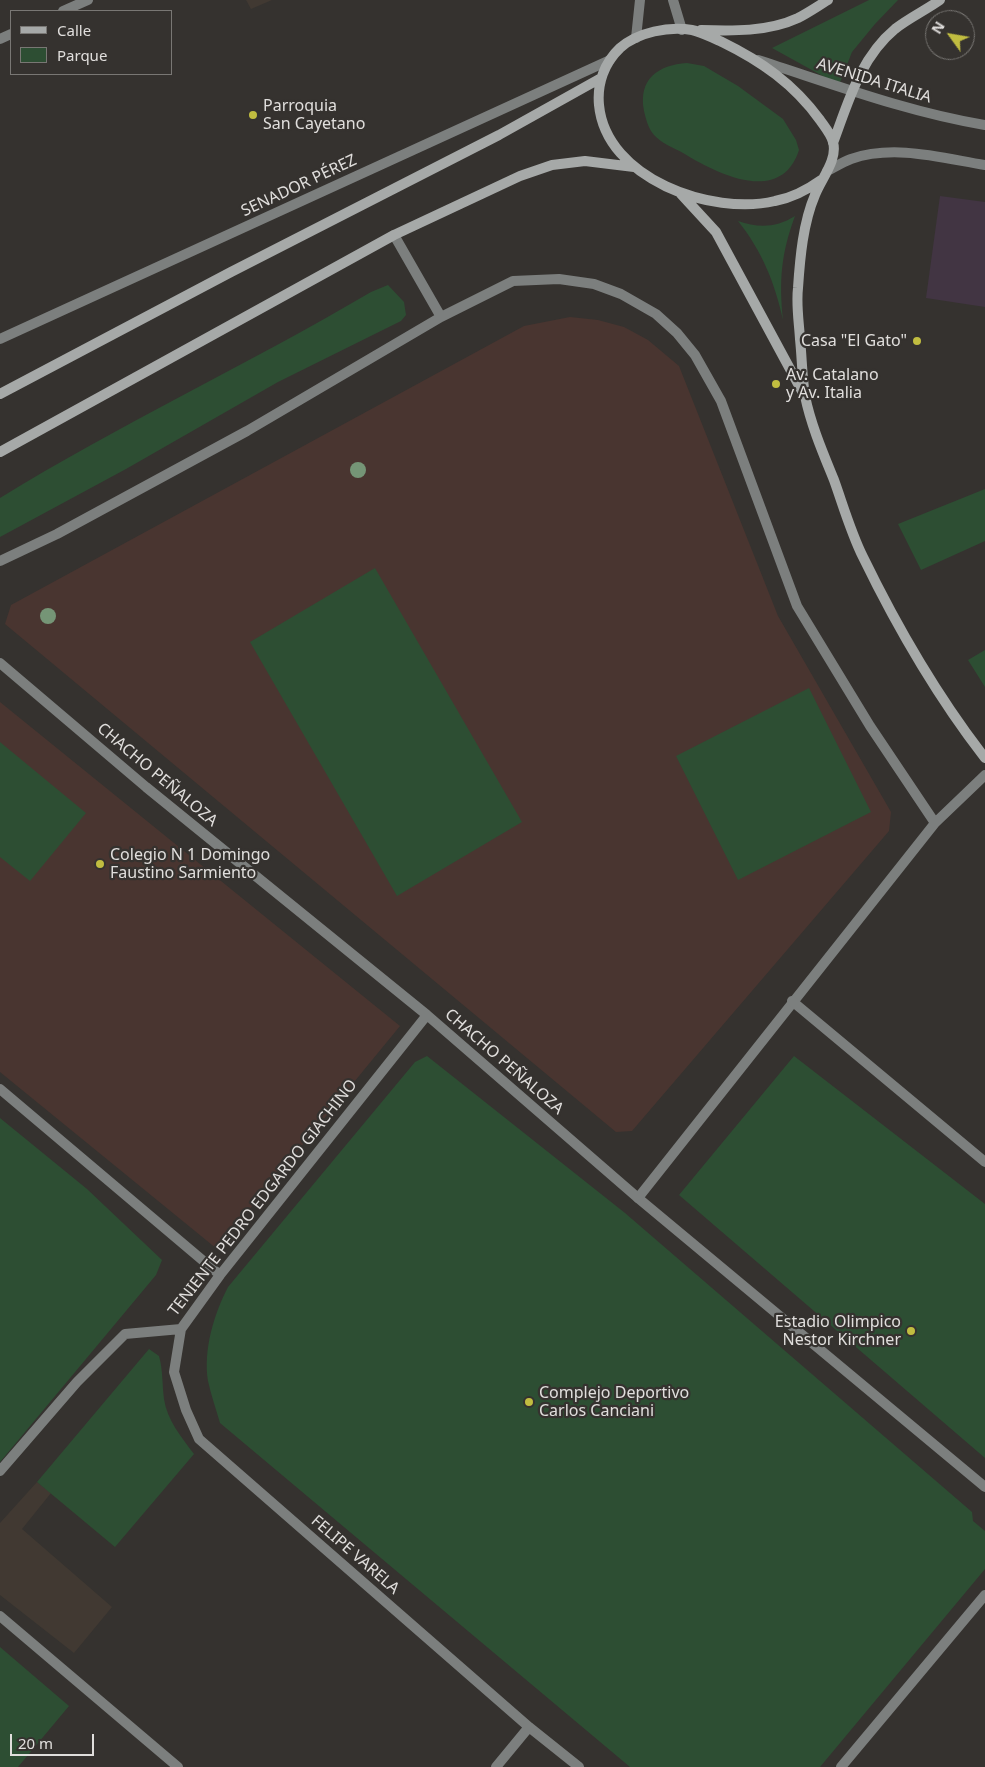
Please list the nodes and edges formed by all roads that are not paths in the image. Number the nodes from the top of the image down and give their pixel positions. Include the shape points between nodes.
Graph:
1 (88, 0) edge
2 (640, 0) edge
3 (673, 0) edge
4 (828, 0) edge
5 (940, 0) edge
6 (65, 10) edge
7 (682, 30) junction
8 (693, 30) junction
9 (636, 38) junction
10 (756, 59) junction
11 (610, 60) junction
12 (601, 78) junction
13 (852, 90) junction
14 (985, 125) edge
15 (833, 143) junction
16 (985, 165) edge
17 (634, 167) junction
18 (827, 171) junction
19 (821, 180) junction
20 (681, 194) junction
21 (394, 235) junction
22 (441, 317) junction
23 (0, 339) edge
24 (0, 394) edge
25 (805, 396) junction
26 (0, 452) edge
27 (0, 562) edge
28 (0, 663) edge
29 (985, 758) edge
30 (985, 775) edge
31 (934, 823) junction
32 (792, 1001) junction
33 (426, 1014) junction
34 (0, 1089) edge
35 (985, 1162) edge
36 (638, 1198) junction
37 (220, 1274) junction
38 (181, 1329) junction
39 (0, 1471) edge
40 (985, 1487) edge
41 (985, 1595) edge
42 (0, 1616) edge
43 (529, 1727) junction
44 (178, 1767) edge
45 (496, 1767) edge
46 (580, 1767) edge
47 (841, 1767) edge

1 - 6 street
2 - 9 street
3 - 7 street
4 - 8 main road via 796,18 765,27 738,31
5 - 13 main road via 895,30 880,45
7 - 8 main road
7 - 9 main road via 669,29
8 - 10 main road
9 - 11 main road via 622,46
10 - 13 street, AVENIDA ITALIA
10 - 15 main road via 802,97
11 - 12 main road
11 - 23 street, SENADOR PÉREZ
12 - 17 main road via 598,96 607,136
12 - 24 main road via 499,135
13 - 14 street, AVENIDA ITALIA via 945,119
13 - 15 main road
15 - 18 main road
16 - 18 street via 928,155 885,152 851,159
17 - 20 main road
17 - 21 main road via 585,161 552,166 520,176
18 - 19 main road
19 - 20 main road via 775,202 755,204
19 - 25 main road via 810,208 797,291
20 - 25 main road via 716,232
21 - 22 street
21 - 26 main road
22 - 27 street via 247,431
22 - 31 street via 513,281 559,279 594,284 621,294 656,314 677,333 695,355 721,401 797,606
25 - 29 main road via 861,555 911,648
28 - 33 street, CHACHO PEÑALOZA via 146,787
30 - 31 street
31 - 32 street
32 - 35 street
32 - 36 street
33 - 36 street, CHACHO PEÑALOZA
33 - 37 street, TENIENTE PEDRO EDGARDO GIACHINO
34 - 37 street
36 - 40 street, CHACHO PEÑALOZA
37 - 38 street, TENIENTE PEDRO EDGARDO GIACHINO
38 - 39 street, TENIENTE PEDRO EDGARDO GIACHINO via 125,1334 77,1382
38 - 43 street, FELIPE VARELA via 174,1372 199,1439
41 - 47 street
42 - 44 street
43 - 45 street
43 - 46 street, FELIPE VARELA

